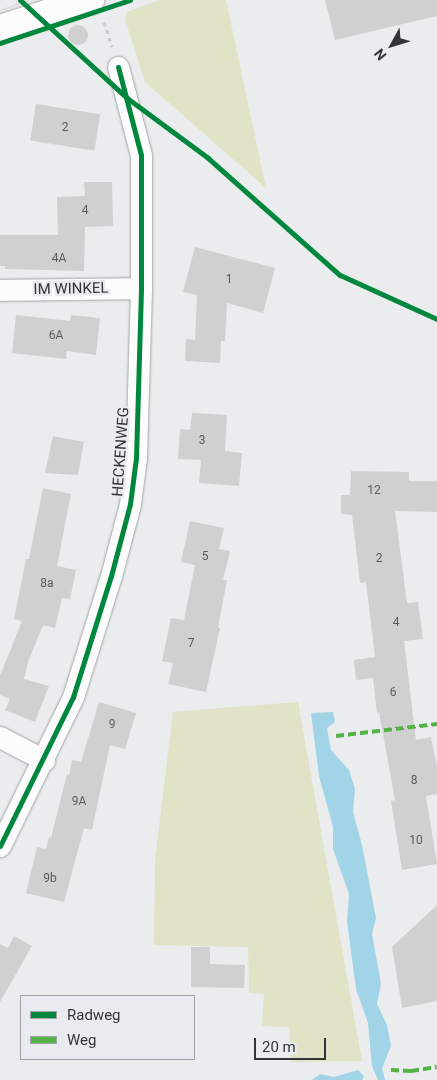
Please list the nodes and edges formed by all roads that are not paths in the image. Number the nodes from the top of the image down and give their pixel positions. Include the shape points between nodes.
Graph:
1 (97, 9) edge
2 (0, 29) edge
3 (118, 67) road end
4 (141, 288) junction
5 (0, 290) edge
6 (0, 737) edge
7 (44, 760) junction
8 (0, 846) edge

1 - 2 street
3 - 4 street, HECKENWEG via 141,155
4 - 5 street, IM WINKEL
4 - 7 street, HECKENWEG via 136,458 130,504 73,697
6 - 7 street
7 - 8 street, HECKENWEG

